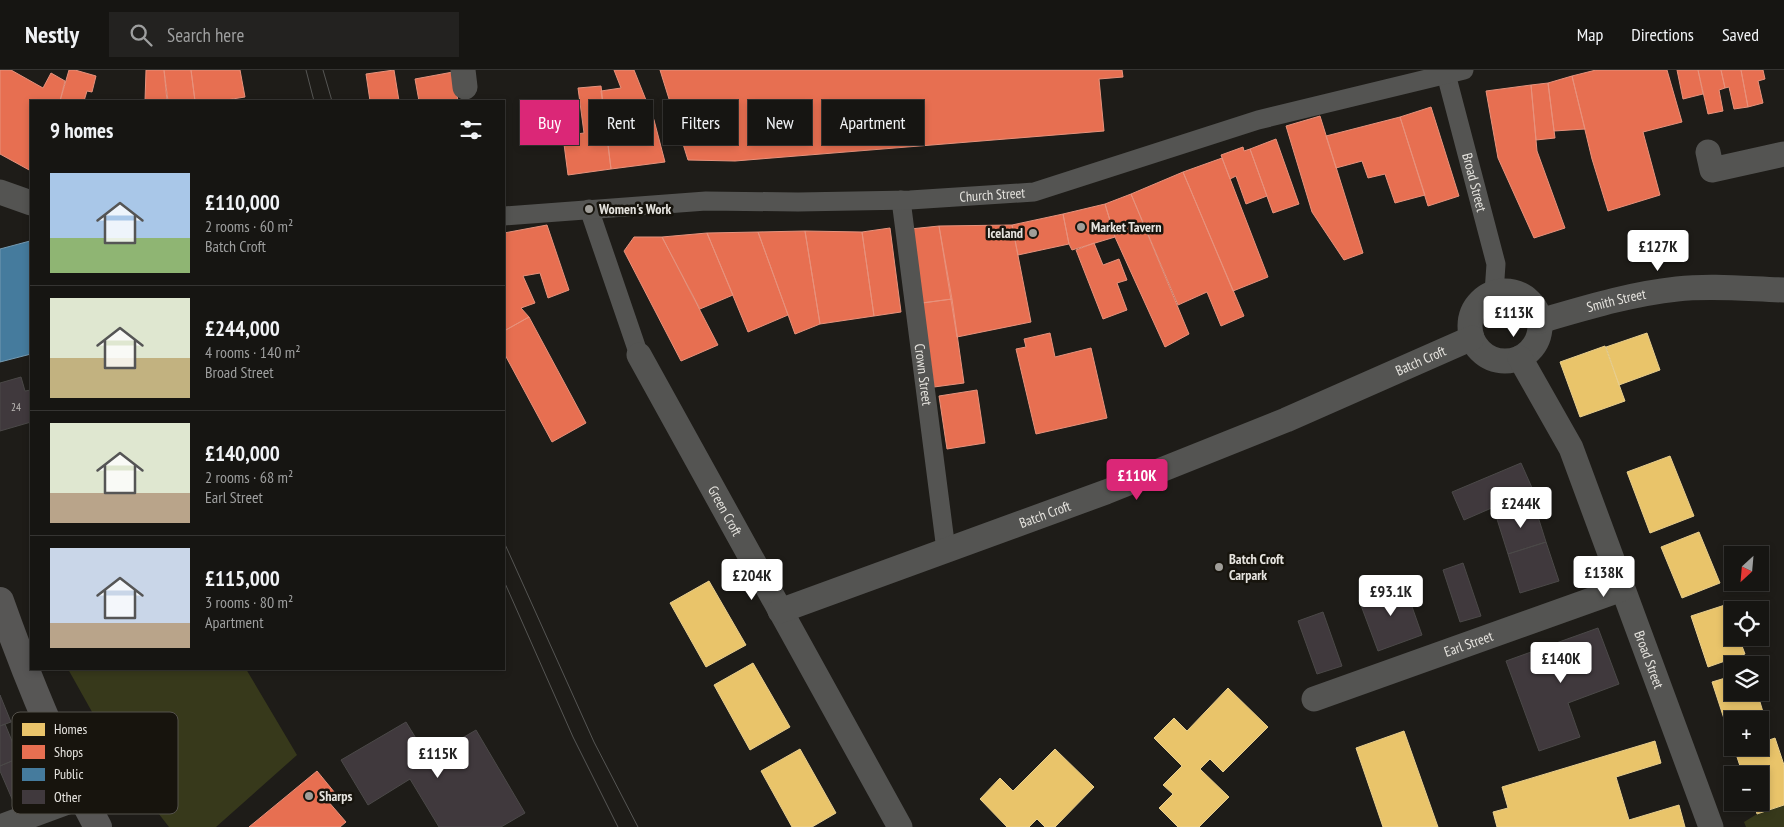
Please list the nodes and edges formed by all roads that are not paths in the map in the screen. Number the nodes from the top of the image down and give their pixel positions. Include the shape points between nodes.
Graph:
1 (1455, 72) edge
2 (1708, 152) dead end
3 (1784, 154) edge
4 (0, 192) edge
5 (901, 200) junction
6 (30, 203) edge
7 (589, 209) junction
8 (505, 216) edge
9 (1784, 290) edge
10 (1494, 293) junction
11 (1540, 321) junction
12 (1472, 338) junction
13 (639, 355) joint
14 (1520, 358) junction
15 (946, 550) junction
16 (1622, 589) junction
17 (0, 601) edge
18 (780, 611) junction
19 (22, 636) edge
20 (30, 657) edge
21 (35, 670) edge
22 (1314, 699) dead end
23 (50, 712) edge
24 (36, 814) edge
25 (91, 814) edge
26 (0, 827) edge
27 (98, 827) edge
28 (900, 827) edge
29 (1711, 827) edge

1 - 5 street, Church Street via 1258,120 1034,192
1 - 10 street, Broad Street via 1496,264
2 - 3 street via 1712,170
4 - 6 street
5 - 7 street, Church Street via 706,200
5 - 15 street, Crown Street
7 - 8 street, Church Street
7 - 13 street, Green Croft
9 - 11 street, Smith Street via 1678,289 1631,296
10 - 11 street via 1514,292 1524,296 1532,303
10 - 12 street via 1476,306 1470,327
11 - 14 street via 1536,343
12 - 14 street via 1486,356 1509,361
12 - 15 street, Batch Croft via 1286,420 1106,492
13 - 18 street, Green Croft
14 - 16 street, Broad Street via 1571,448
15 - 18 street, Batch Croft
16 - 22 street, Earl Street
16 - 29 street, Broad Street
17 - 19 highway
18 - 28 street, Green Croft
19 - 20 highway
21 - 23 highway
24 - 26 street
25 - 27 highway

